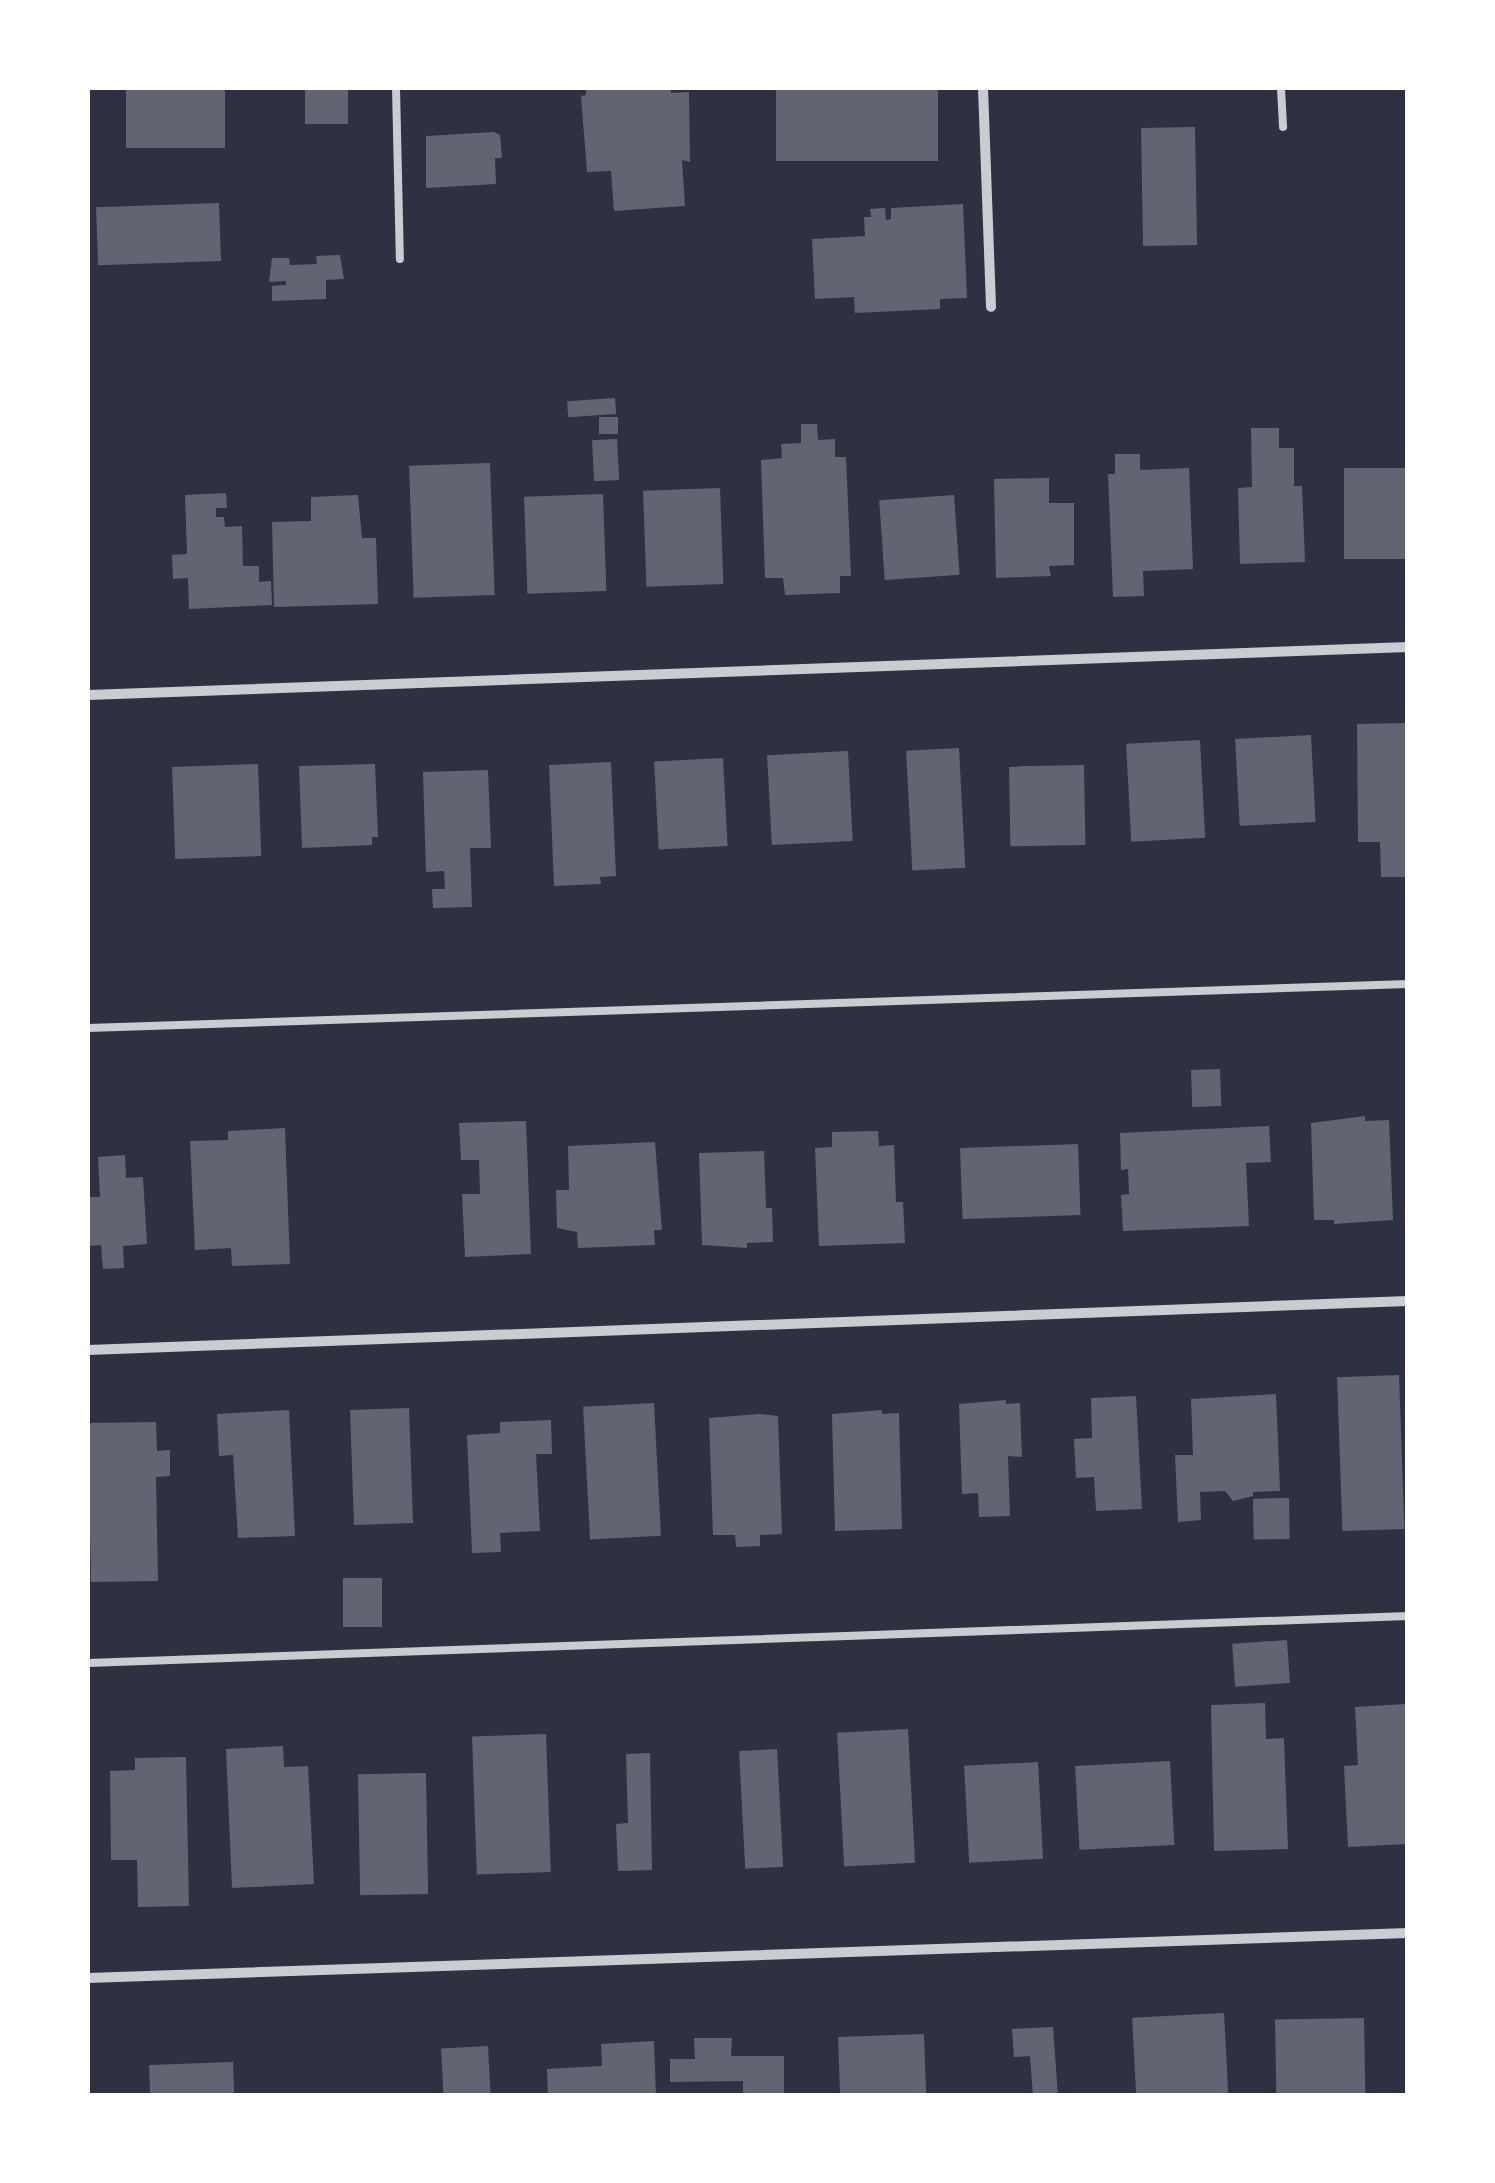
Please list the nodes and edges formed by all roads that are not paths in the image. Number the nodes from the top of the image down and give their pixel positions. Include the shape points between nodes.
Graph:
1 (396, 88) edge
2 (983, 88) edge
3 (1282, 88) edge
4 (1283, 127) dead end
5 (400, 259) dead end
6 (990, 308) dead end
7 (1408, 647) edge
8 (88, 695) edge
9 (1408, 984) edge
10 (88, 1028) edge
11 (1408, 1302) edge
12 (88, 1350) edge
13 (1408, 1616) edge
14 (88, 1662) edge
15 (1408, 1933) edge
16 (88, 1978) edge

1 - 5 lane
2 - 6 street
3 - 4 lane
7 - 8 street
9 - 10 lane
11 - 12 street
13 - 14 lane
15 - 16 street

